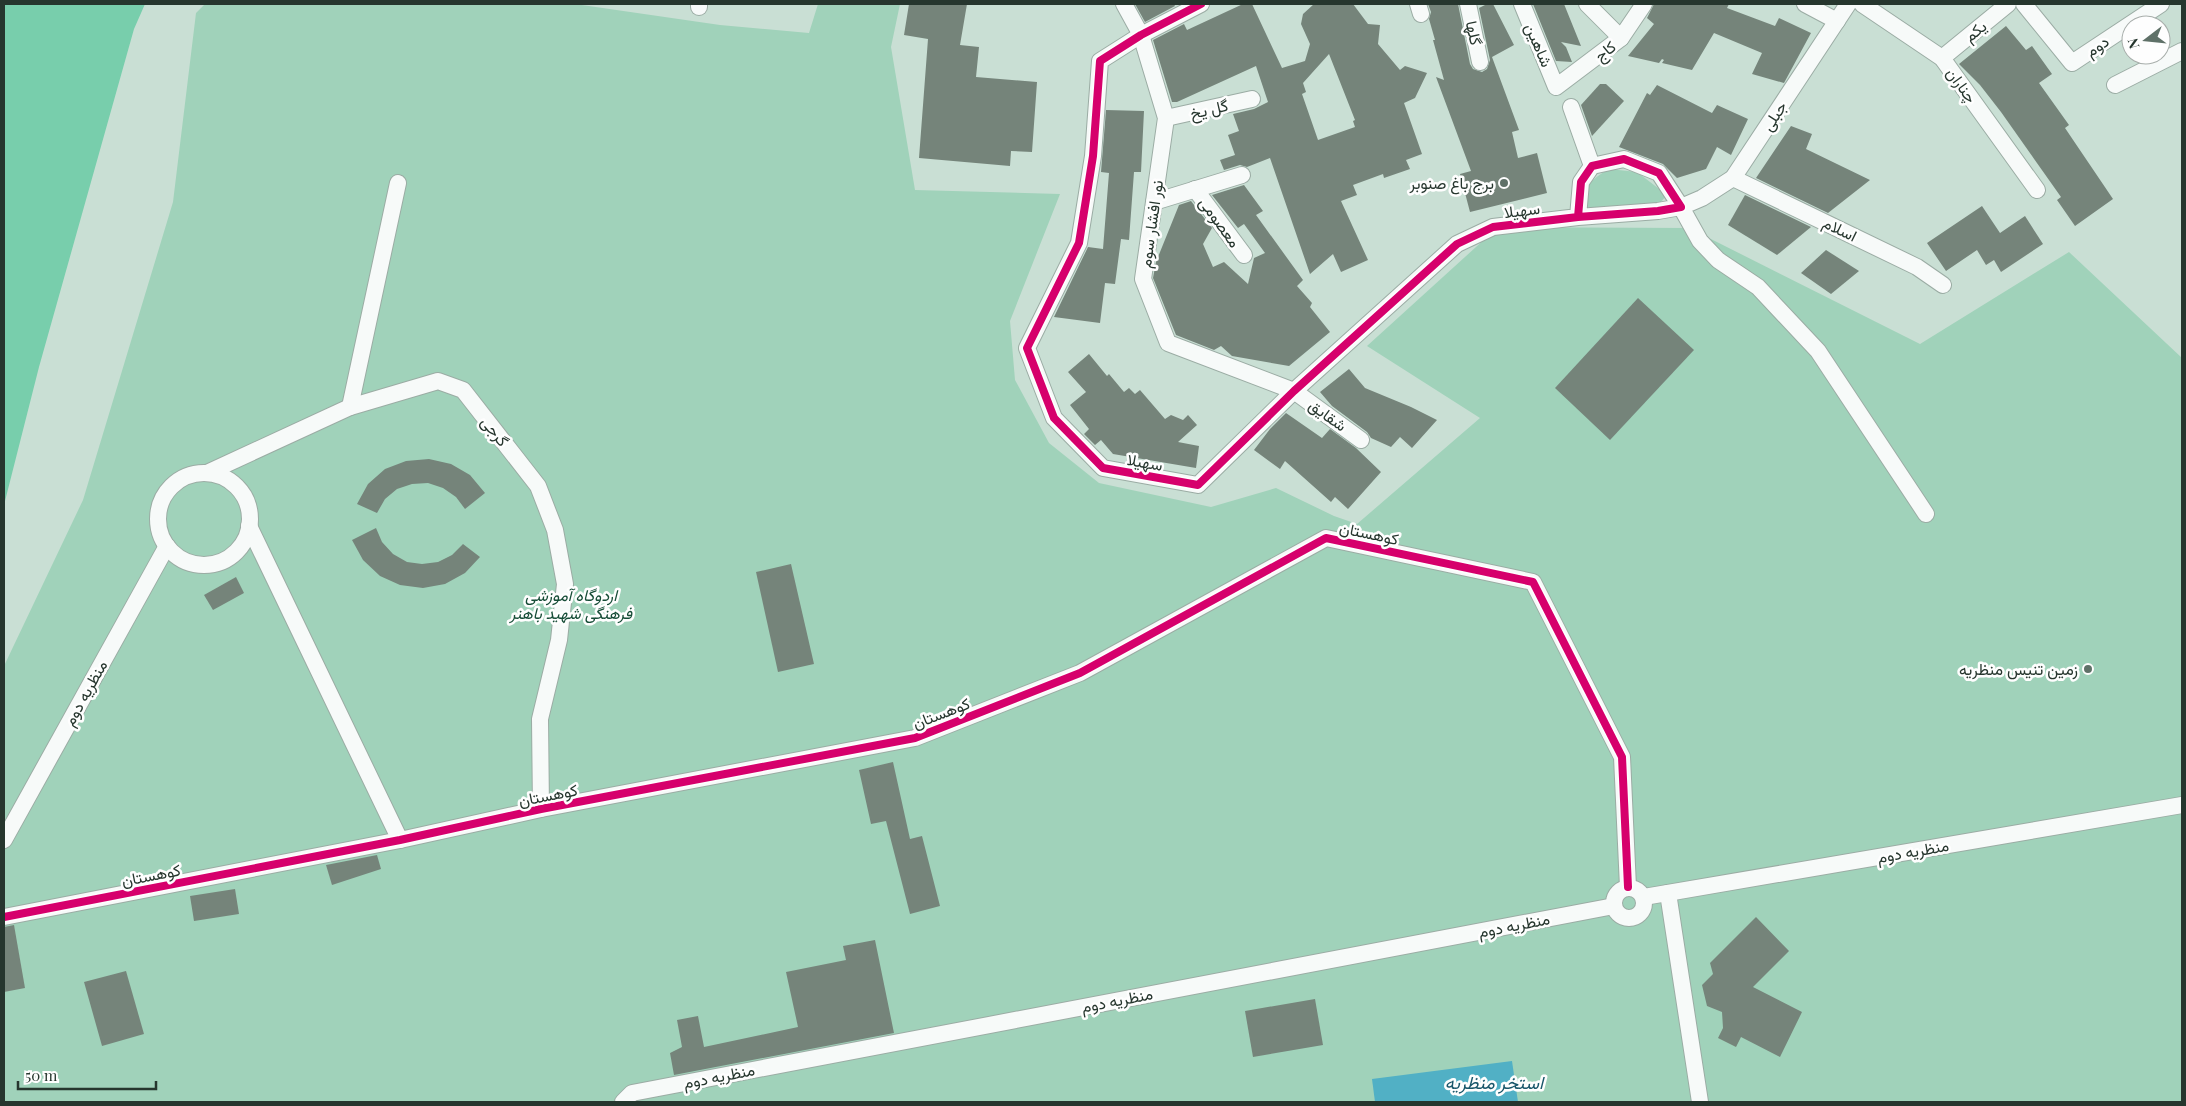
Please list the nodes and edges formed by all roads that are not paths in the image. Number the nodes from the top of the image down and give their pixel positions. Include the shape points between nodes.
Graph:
1 (1124, 4) edge
2 (1201, 4) edge
3 (1468, 4) edge
4 (1522, 4) edge
5 (1586, 4) edge
6 (1644, 4) edge
7 (1805, 4) edge
8 (1848, 4) edge
9 (1862, 4) edge
10 (2008, 4) edge
11 (2024, 4) edge
12 (2161, 4) edge
13 (1837, 21) junction
14 (1141, 36) junction
15 (1621, 38) junction
16 (2182, 51) edge
17 (1942, 58) junction
18 (1480, 62) dead end
19 (2114, 85) dead end
20 (1556, 87) joint
21 (1252, 99) dead end
22 (1571, 107) dead end
23 (1166, 118) junction
24 (1592, 166) junction
25 (1242, 175) dead end
26 (1733, 178) junction
27 (398, 183) dead end
28 (1195, 189) junction
29 (2038, 190) dead end
30 (1154, 202) junction
31 (1681, 206) junction
32 (1578, 217) junction
33 (1244, 255) dead end
34 (1943, 286) dead end
35 (1294, 391) junction
36 (350, 407) junction
37 (1361, 440) dead end
38 (207, 473) junction
39 (1926, 514) dead end
40 (249, 526) junction
41 (167, 546) junction
42 (2182, 805) edge
43 (541, 810) junction
44 (4, 840) edge
45 (400, 840) junction
46 (1628, 887) junction
47 (1668, 893) junction
48 (1644, 897) junction
49 (1614, 906) junction
50 (4, 917) edge
51 (623, 1102) edge
52 (1700, 1102) edge

1 - 14 street, نور افشار سوم
2 - 14 street
3 - 18 street, گلها
4 - 20 street, شاهین
5 - 15 street
6 - 15 street, کاج
7 - 13 street
8 - 13 street, جبلی
9 - 17 street, چناران
10 - 17 street, یکم
11 - 12 street, دوم via 2072,62
13 - 26 street, جبلی
14 - 23 street, نور افشار سوم
14 - 35 street, سهیلا via 1100,61 1093,156 1079,243 1027,348 1054,418 1103,468 1198,485
15 - 20 street, کاج
16 - 19 street
17 - 29 street, چناران
21 - 23 street, گل یخ
22 - 24 street
23 - 30 street, نور افشار سوم
24 - 31 street via 1624,159 1659,172
24 - 32 street via 1581,182
25 - 28 street, معصومی
26 - 31 street, جبلی via 1702,198
26 - 34 street, اسلام via 1917,266
27 - 36 street
28 - 30 street, معصومی
28 - 33 street, معصومی
30 - 35 street, نور افشار سوم via 1143,279 1168,343
31 - 32 street, سهیلا via 1658,211
31 - 39 street via 1700,241 1718,260 1758,287 1818,351
32 - 35 street, سهیلا via 1493,227 1457,244
35 - 37 street, شقایق
36 - 38 street, گرجی
36 - 43 street, گرجی via 438,381 463,390 538,486 555,530 565,584 559,640 540,719
38 - 40 street via 222,477 244,497 249,511
38 - 41 street via 186,477 168,490 160,504 160,533
40 - 41 street via 235,553 207,565 192,564
40 - 45 street
41 - 44 street, منظریه دوم
42 - 47 street, منظریه دوم
43 - 45 street, کوهستان
43 - 46 street, کوهستان via 915,738 1080,673 1326,538 1533,582 1622,756
45 - 50 street, کوهستان
46 - 48 street
46 - 49 street via 1621,889
47 - 48 street, منظریه دوم
47 - 52 street
48 - 49 street via 1644,910 1635,918 1620,916
49 - 51 street, منظریه دوم via 632,1093

